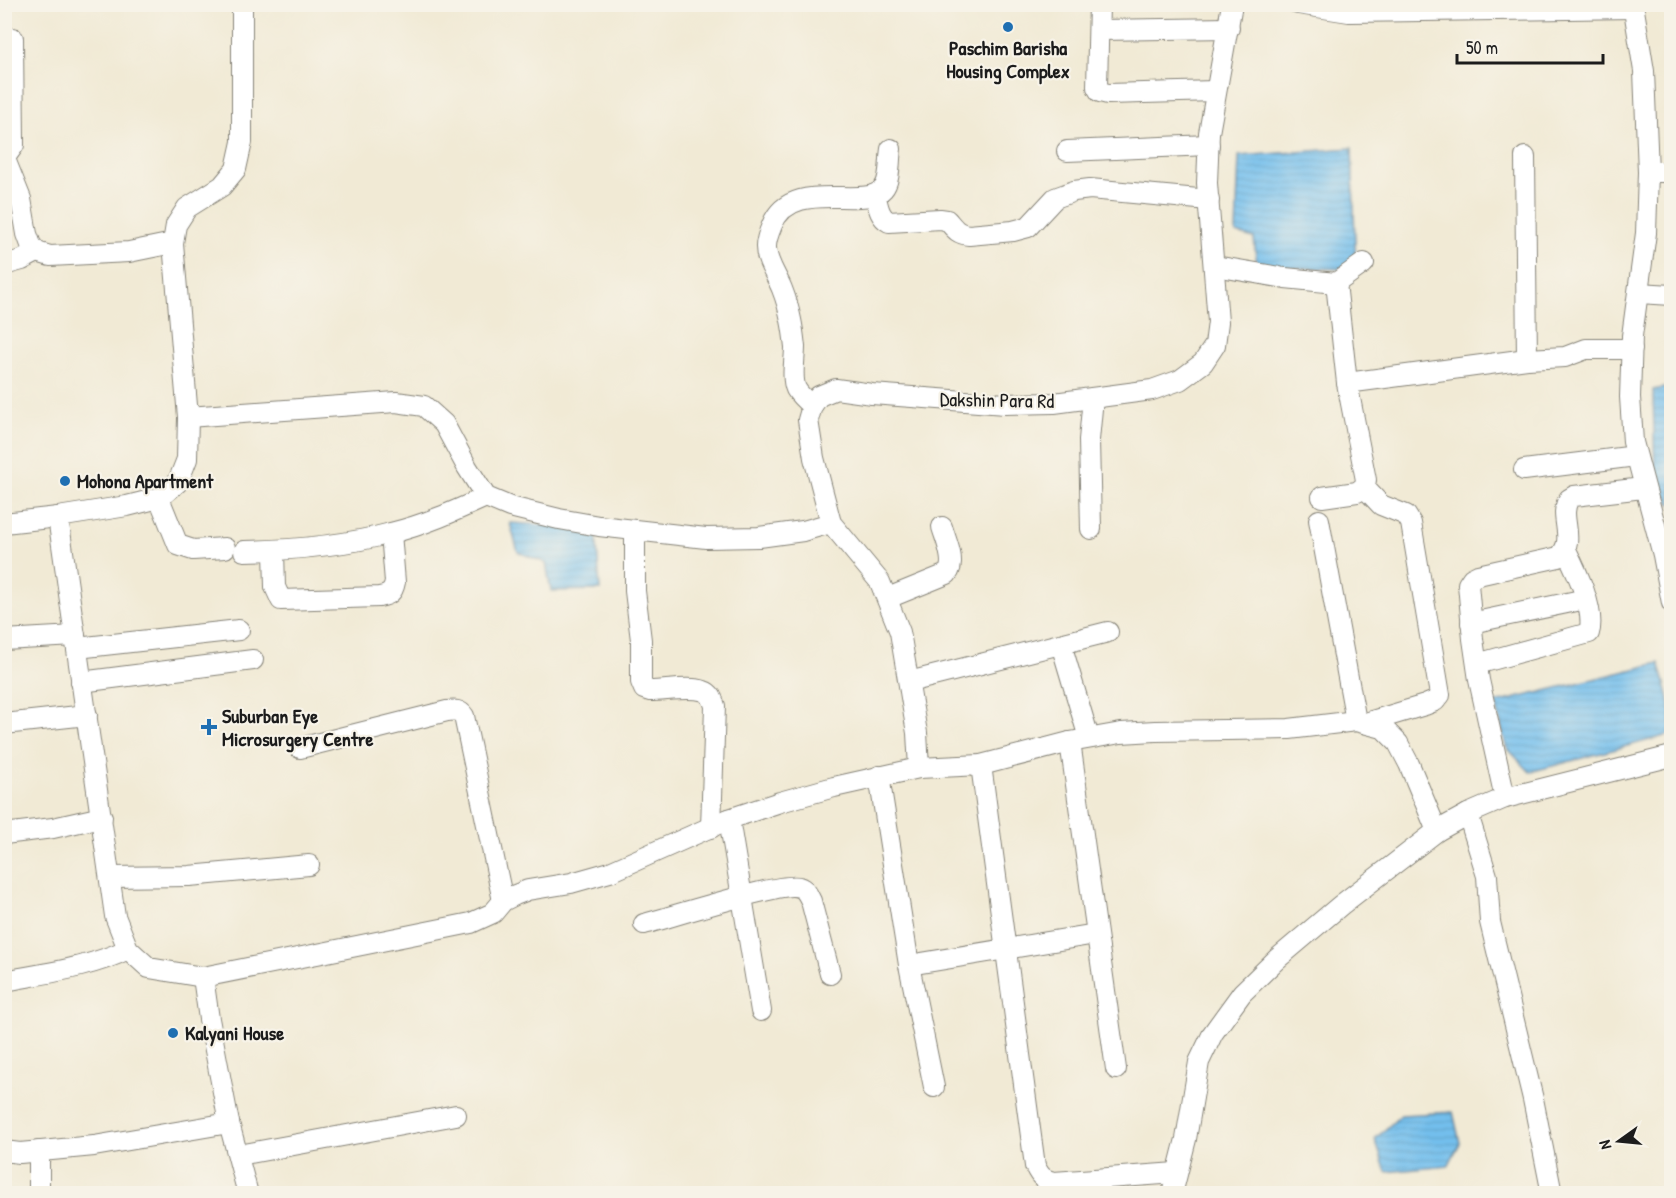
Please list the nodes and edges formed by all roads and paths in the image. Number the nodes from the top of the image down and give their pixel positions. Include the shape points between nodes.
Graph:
1 (242, 4) edge
2 (1099, 4) edge
3 (1233, 4) edge
4 (1298, 4) edge
5 (1633, 6) edge
6 (1229, 28) junction
7 (1099, 30) junction
8 (13, 38) dead end
9 (1215, 91) junction
10 (1209, 145) junction
11 (891, 149) dead end
12 (1067, 151) dead end
13 (1525, 157) dead end
14 (5, 159) edge
15 (1648, 172) junction
16 (1671, 172) edge
17 (875, 194) junction
18 (1209, 200) junction
19 (173, 243) junction
20 (37, 252) junction
21 (1364, 262) dead end
22 (4, 265) edge
23 (1215, 266) junction
24 (1336, 283) junction
25 (1639, 293) junction
26 (1671, 295) edge
27 (1632, 350) junction
28 (1527, 360) junction
29 (1347, 383) junction
30 (1093, 398) junction
31 (812, 406) junction
32 (188, 417) junction
33 (1636, 456) junction
34 (1524, 470) dead end
35 (1364, 487) junction
36 (1643, 488) junction
37 (486, 497) junction
38 (1322, 497) dead end
39 (159, 498) junction
40 (58, 517) junction
41 (1319, 520) dead end
42 (4, 523) edge
43 (831, 523) junction
44 (942, 527) dead end
45 (1091, 529) dead end
46 (635, 531) junction
47 (391, 533) junction
48 (274, 550) junction
49 (1566, 550) junction
50 (1667, 554) edge
51 (888, 598) junction
52 (1586, 599) junction
53 (1671, 603) edge
54 (1471, 622) junction
55 (239, 630) dead end
56 (1108, 632) dead end
57 (4, 640) edge
58 (76, 642) junction
59 (1061, 644) junction
60 (253, 660) dead end
61 (1477, 664) junction
62 (81, 682) junction
63 (909, 682) junction
64 (87, 715) junction
65 (1360, 722) junction
66 (4, 724) edge
67 (1079, 740) junction
68 (300, 748) dead end
69 (1671, 756) edge
70 (981, 765) junction
71 (919, 768) junction
72 (879, 777) junction
73 (1505, 798) junction
74 (1468, 814) junction
75 (102, 817) junction
76 (729, 819) junction
77 (711, 828) junction
78 (1437, 831) junction
79 (4, 834) edge
80 (309, 864) dead end
81 (110, 877) junction
82 (742, 897) junction
83 (504, 902) junction
84 (644, 924) dead end
85 (1096, 934) junction
86 (1004, 948) junction
87 (128, 949) junction
88 (909, 965) junction
89 (830, 974) dead end
90 (203, 977) junction
91 (4, 981) edge
92 (761, 1011) dead end
93 (1116, 1069) dead end
94 (934, 1087) dead end
95 (456, 1115) dead end
96 (230, 1123) junction
97 (4, 1151) edge
98 (39, 1151) junction
99 (239, 1155) junction
100 (1176, 1173) junction
101 (39, 1194) edge
102 (248, 1194) edge
103 (1172, 1194) edge
104 (1552, 1194) edge

1 - 19 street via 242,142 236,169 222,186 187,208 176,225
2 - 7 street
3 - 6 street, Dakshin Para Rd
4 - 5 street via 1349,12
5 - 15 street via 1644,71
6 - 7 street
6 - 9 street, Dakshin Para Rd
7 - 9 street via 1100,92
8 - 14 street via 15,145
9 - 10 street, Dakshin Para Rd
10 - 12 street
10 - 18 street, Dakshin Para Rd
11 - 17 street via 887,182
13 - 28 street
14 - 20 street via 21,199 31,246
15 - 16 street
15 - 25 street
17 - 18 street via 880,213 889,222 947,220 956,232 969,235 1028,226 1055,198 1074,190
17 - 31 street via 797,201 774,219 766,239 765,250 791,317 796,389
18 - 23 street, Dakshin Para Rd
19 - 20 street via 129,252 50,256
19 - 32 street
20 - 22 street
21 - 24 street
23 - 24 street
23 - 30 street, Dakshin Para Rd via 1218,322 1215,345 1203,363 1180,380 1152,390
24 - 29 street
25 - 26 street
25 - 27 street
27 - 28 street via 1586,349 1565,357
27 - 33 street via 1630,397
28 - 29 street
29 - 35 street via 1366,480
30 - 31 street, Dakshin Para Rd via 1005,404 836,389 819,396
30 - 45 street via 1089,440
31 - 43 street via 808,420
32 - 37 street via 396,402 423,406 444,424
32 - 39 street via 187,459 178,482
33 - 34 street
33 - 36 street
35 - 38 street via 1357,492
35 - 65 street via 1381,506 1406,515 1411,523 1440,695 1425,705
36 - 49 street via 1569,499 1565,509
36 - 50 street
37 - 46 street via 559,519
37 - 47 street
39 - 40 street
39 - 48 street via 178,545 193,550
40 - 42 street
40 - 58 street
41 - 65 street
43 - 46 street via 759,537 706,538
43 - 51 street via 880,582
44 - 51 street via 952,569
46 - 77 street via 635,591 644,689 706,691 715,706
47 - 48 street via 346,543
47 - 48 street via 394,590 379,597 281,600 275,587
49 - 52 street
49 - 54 street via 1548,560 1472,578 1468,584
50 - 53 street
51 - 63 street via 900,633
52 - 54 street
52 - 61 street via 1592,625 1589,633
54 - 61 street
55 - 58 street
56 - 59 street
57 - 58 street
58 - 62 street
59 - 63 street
59 - 67 street
60 - 62 street
61 - 73 street
62 - 64 street
63 - 71 street via 918,733
64 - 66 street
64 - 75 street
65 - 67 street via 1289,729 1155,731
65 - 78 street via 1383,728 1398,743
67 - 70 street
67 - 85 street
68 - 83 street via 447,711 461,712
69 - 73 street
70 - 71 street
70 - 86 street
71 - 72 street
72 - 76 street
72 - 88 street
73 - 74 street
74 - 78 street
74 - 104 street via 1487,876 1490,922
75 - 79 street
75 - 81 street
76 - 77 street
76 - 82 street
77 - 83 street via 610,872 528,890
78 - 100 street via 1341,905 1242,993 1213,1033 1199,1062
80 - 81 street via 189,876
81 - 87 street via 115,916
82 - 84 street
82 - 89 street via 788,886 806,891
82 - 92 street
83 - 90 street via 493,913 471,923
85 - 86 street
85 - 93 street
86 - 88 street
86 - 100 street via 1039,1174 1054,1182
87 - 90 street via 148,968
87 - 91 street via 92,963
88 - 94 street
90 - 96 street
95 - 99 street
96 - 98 street via 94,1146
96 - 99 street
97 - 98 street
98 - 101 street
99 - 102 street
100 - 103 street

